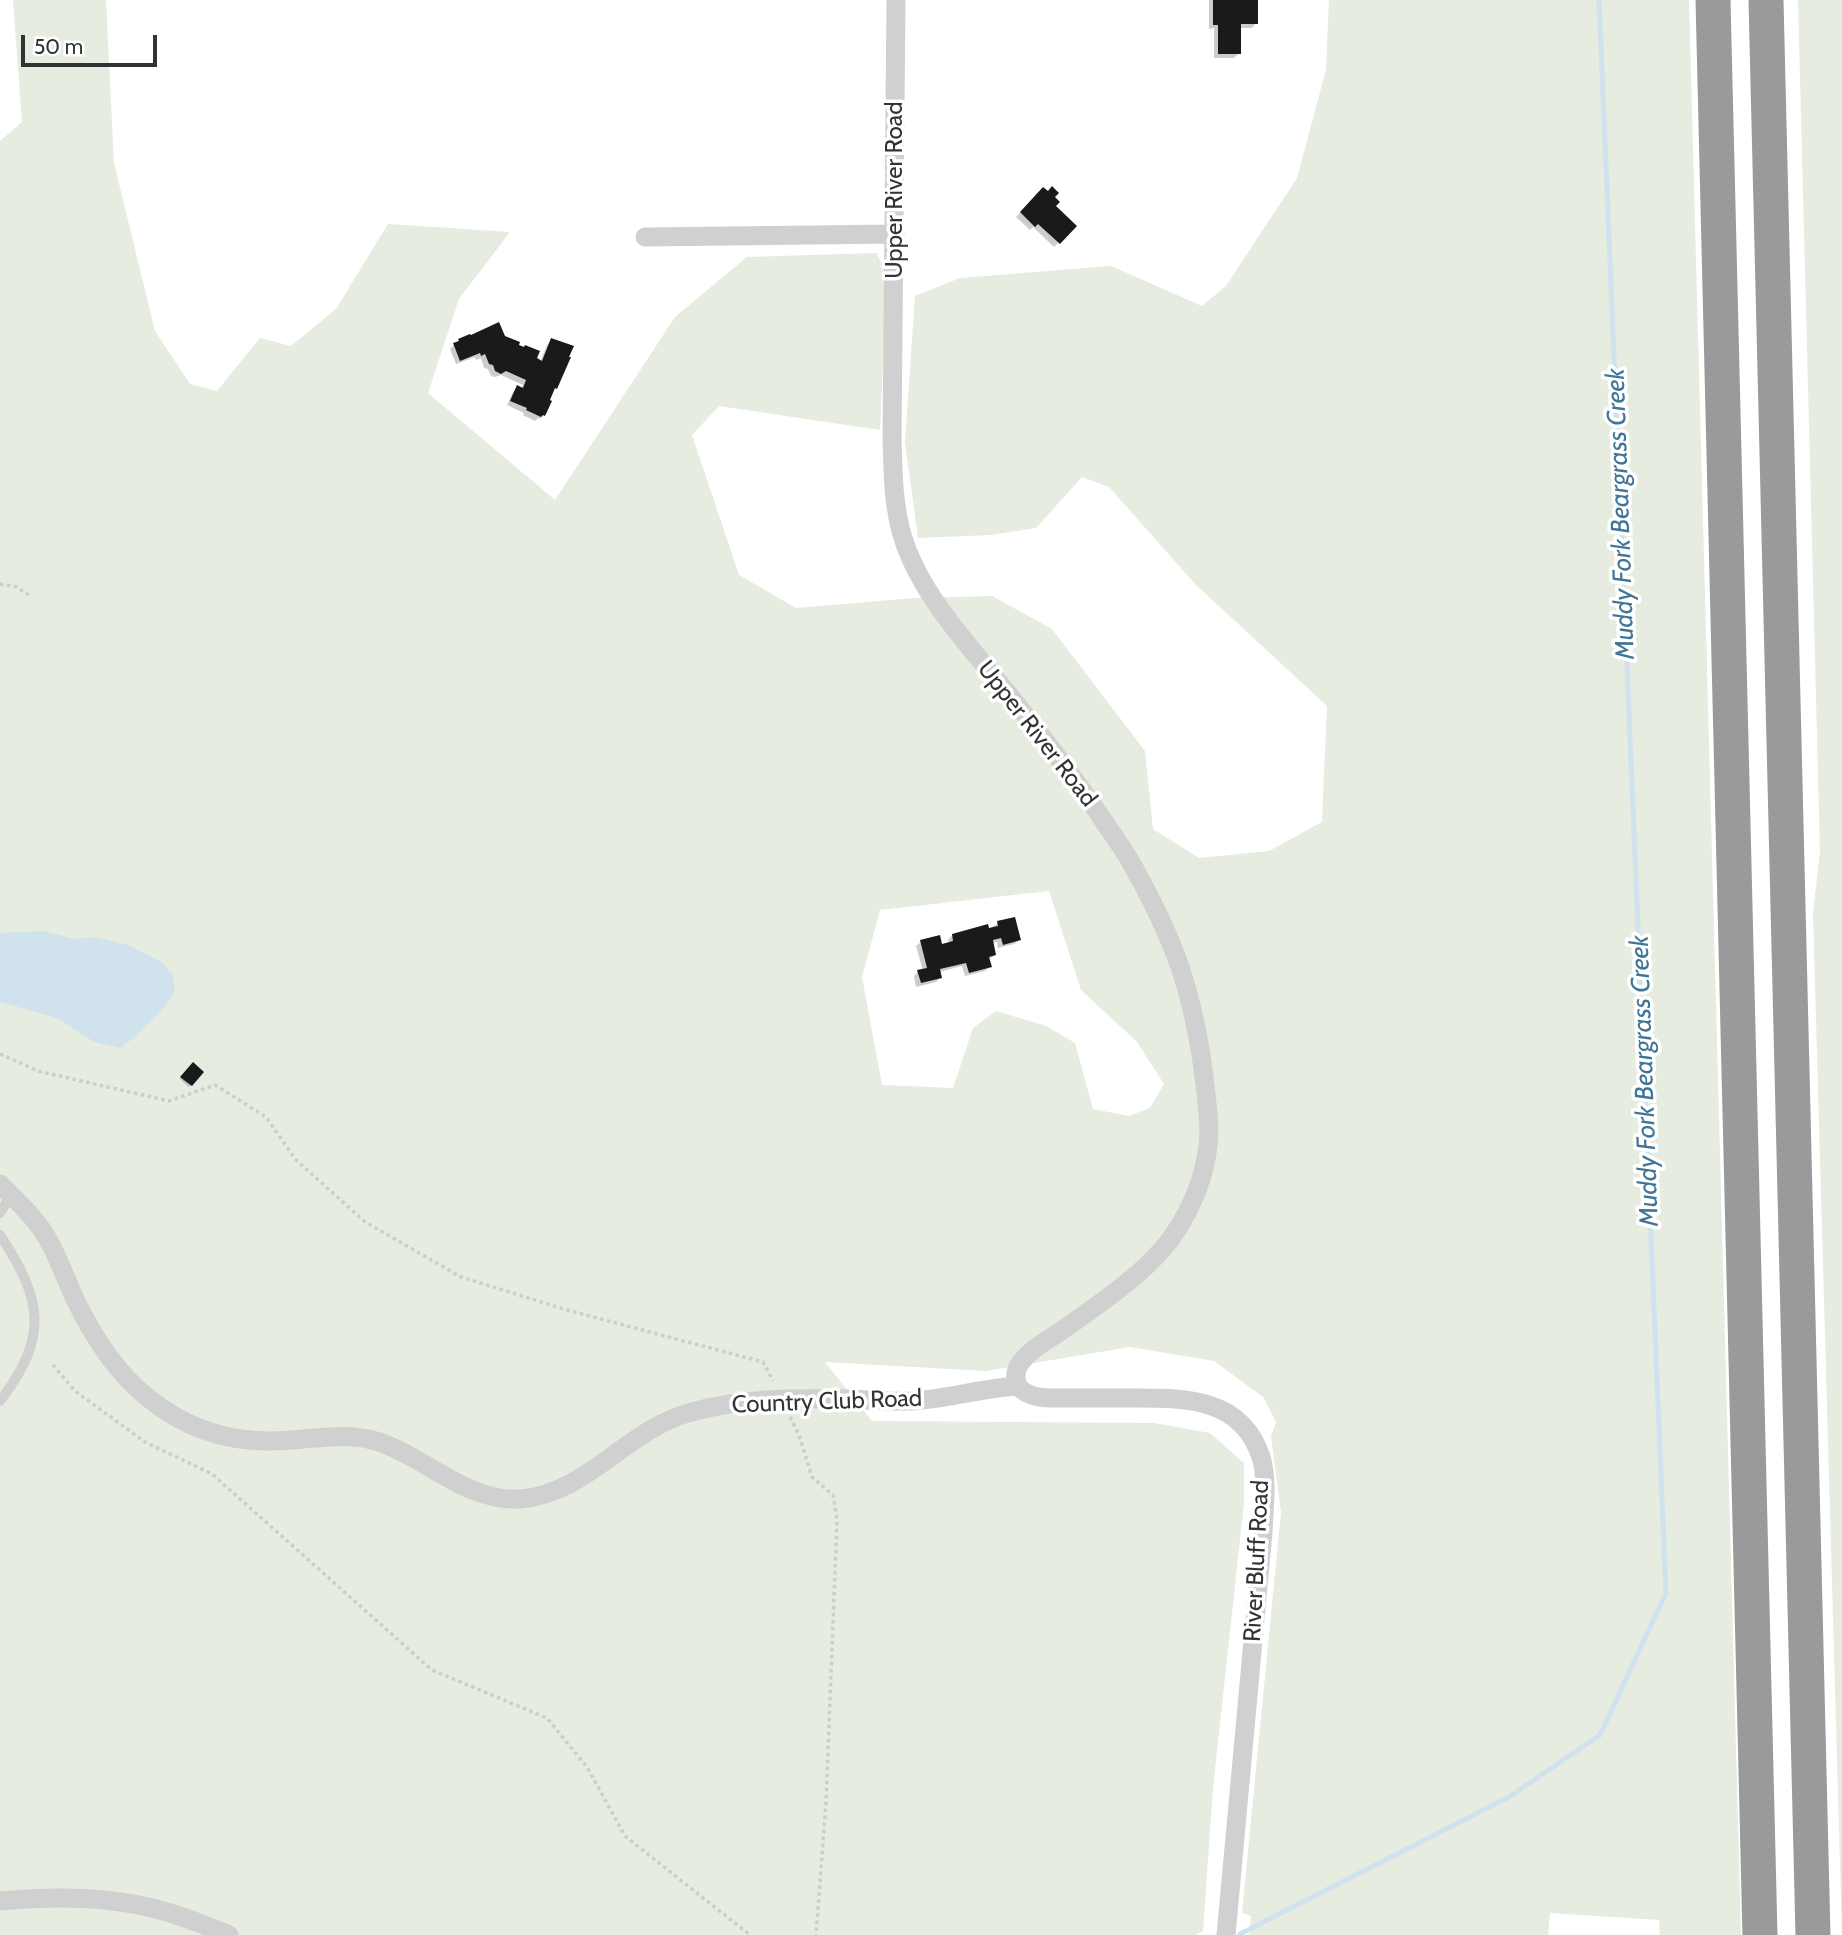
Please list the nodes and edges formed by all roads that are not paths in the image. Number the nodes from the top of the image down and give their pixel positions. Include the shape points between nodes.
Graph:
1 (896, 0) edge
2 (1713, 0) edge
3 (1766, 0) edge
4 (895, 234) junction
5 (645, 237) dead end
6 (6, 1189) edge
7 (0, 1213) edge
8 (0, 1235) edge
9 (1018, 1386) junction
10 (0, 1401) edge
11 (0, 1901) edge
12 (229, 1935) edge
13 (1226, 1935) edge
14 (1760, 1935) edge
15 (1813, 1935) edge

1 - 4 street, Upper River Road
2 - 14 highway
3 - 15 highway
4 - 5 street
4 - 9 street, Upper River Road via 893,484 903,538 930,594 1077,781 1128,858 1181,971 1206,1085 1206,1155 1187,1214 1135,1276 1019,1365 1015,1374
6 - 7 lane
6 - 9 street, Country Club Road via 49,1241 76,1301 105,1349 133,1384 171,1415 235,1440 348,1436 376,1441 487,1495 520,1499 565,1487 661,1424 716,1405 767,1400 911,1401
8 - 10 lane via 26,1279 34,1306 35,1334 16,1380
9 - 13 street, River Bluff Road via 1027,1394 1050,1398 1205,1403 1237,1420 1261,1457 1263,1532
11 - 12 street via 57,1897 117,1902 160,1910

